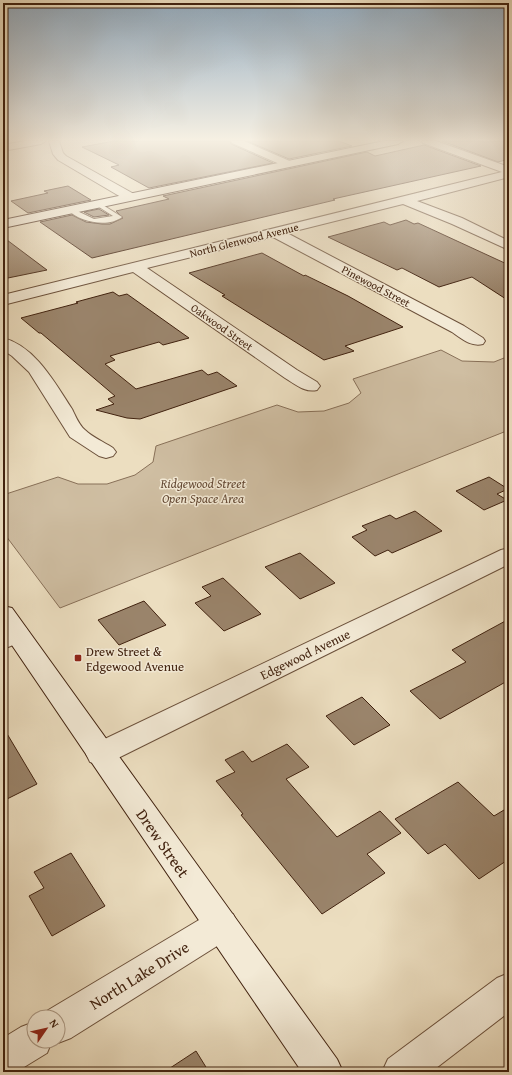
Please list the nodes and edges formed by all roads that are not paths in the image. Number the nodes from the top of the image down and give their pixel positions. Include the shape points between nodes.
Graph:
1 (120, 191) edge
2 (158, 191) edge
3 (440, 191) edge
4 (130, 197) junction
5 (404, 200) junction
6 (98, 204) junction
7 (72, 210) junction
8 (3, 224) edge
9 (274, 232) junction
10 (509, 246) edge
11 (135, 267) junction
12 (3, 300) edge
13 (477, 341) dead end
14 (3, 343) edge
15 (311, 386) dead end
16 (106, 452) dead end
17 (509, 555) edge
18 (8, 629) edge
19 (100, 754) junction
20 (220, 925) junction
21 (509, 990) edge
22 (66, 1020) edge
23 (26, 1045) edge
24 (3, 1059) edge
25 (324, 1072) edge
26 (401, 1072) edge

1 - 4 street
2 - 4 street
3 - 5 street, North Glenwood Avenue
4 - 6 street
5 - 9 street, North Glenwood Avenue
5 - 10 street via 457,220
6 - 7 street
6 - 7 lane via 120,217 97,222 88,220
7 - 8 street
9 - 11 street, North Glenwood Avenue
9 - 13 street, Pinewood Street
11 - 12 street, North Glenwood Avenue
11 - 15 street, Oakwood Street
14 - 16 street via 18,352 35,368 77,433
17 - 19 street, Edgewood Avenue
18 - 19 street, Drew Street
19 - 20 street, Drew Street
20 - 22 street, North Lake Drive
20 - 25 street, Drew Street
21 - 26 street
23 - 24 street

